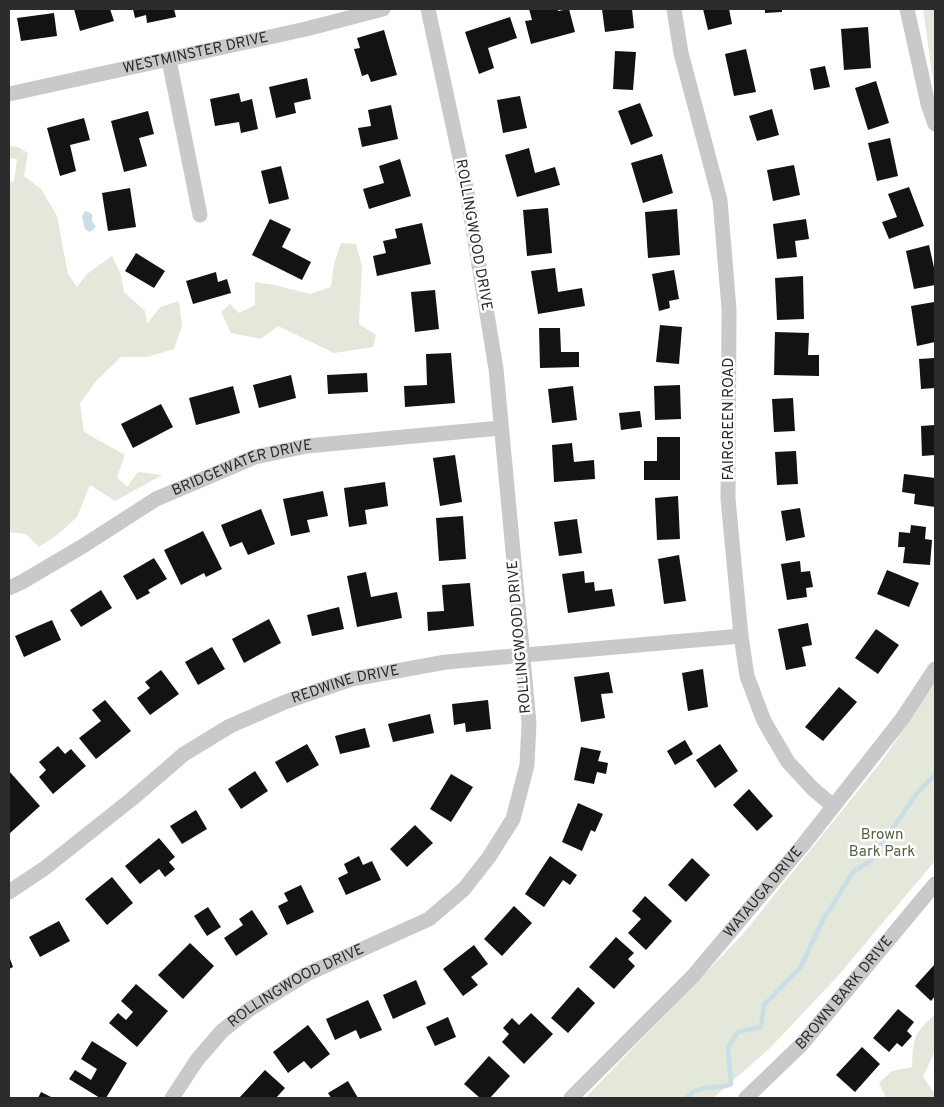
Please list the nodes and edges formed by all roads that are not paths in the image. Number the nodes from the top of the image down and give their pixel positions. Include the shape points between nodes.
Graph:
1 (383, 9) edge
2 (428, 9) edge
3 (674, 9) edge
4 (907, 9) edge
5 (169, 60) junction
6 (9, 94) edge
7 (935, 124) edge
8 (200, 215) dead end
9 (500, 428) junction
10 (9, 588) edge
11 (741, 636) junction
12 (523, 656) junction
13 (935, 669) edge
14 (833, 806) junction
15 (9, 892) edge
16 (932, 893) edge
17 (172, 1098) edge
18 (571, 1098) edge
19 (746, 1098) edge

1 - 5 street, WESTMINSTER DRIVE
2 - 9 street, ROLLINGWOOD DRIVE via 466,186 496,369
3 - 11 street, FAIRGREEN ROAD via 681,53 720,200 729,309 728,500
4 - 7 street
5 - 6 street, WESTMINSTER DRIVE
5 - 8 street
9 - 10 street, BRIDGEWATER DRIVE via 307,446 255,457 156,499
9 - 12 street, ROLLINGWOOD DRIVE
11 - 12 street, REDWINE DRIVE
11 - 14 street, FAIRGREEN ROAD via 748,676 764,721 788,762 813,790
12 - 15 street, REDWINE DRIVE via 446,662 352,678 230,726 184,754 45,868
12 - 17 street, ROLLINGWOOD DRIVE via 529,723 527,765 513,819 464,889 429,919 305,975 250,1009 222,1031 197,1060
13 - 14 street, WATAUGA DRIVE via 902,720
14 - 18 street, WATAUGA DRIVE via 693,976
16 - 19 street, BROWN BARK DRIVE via 802,1044

